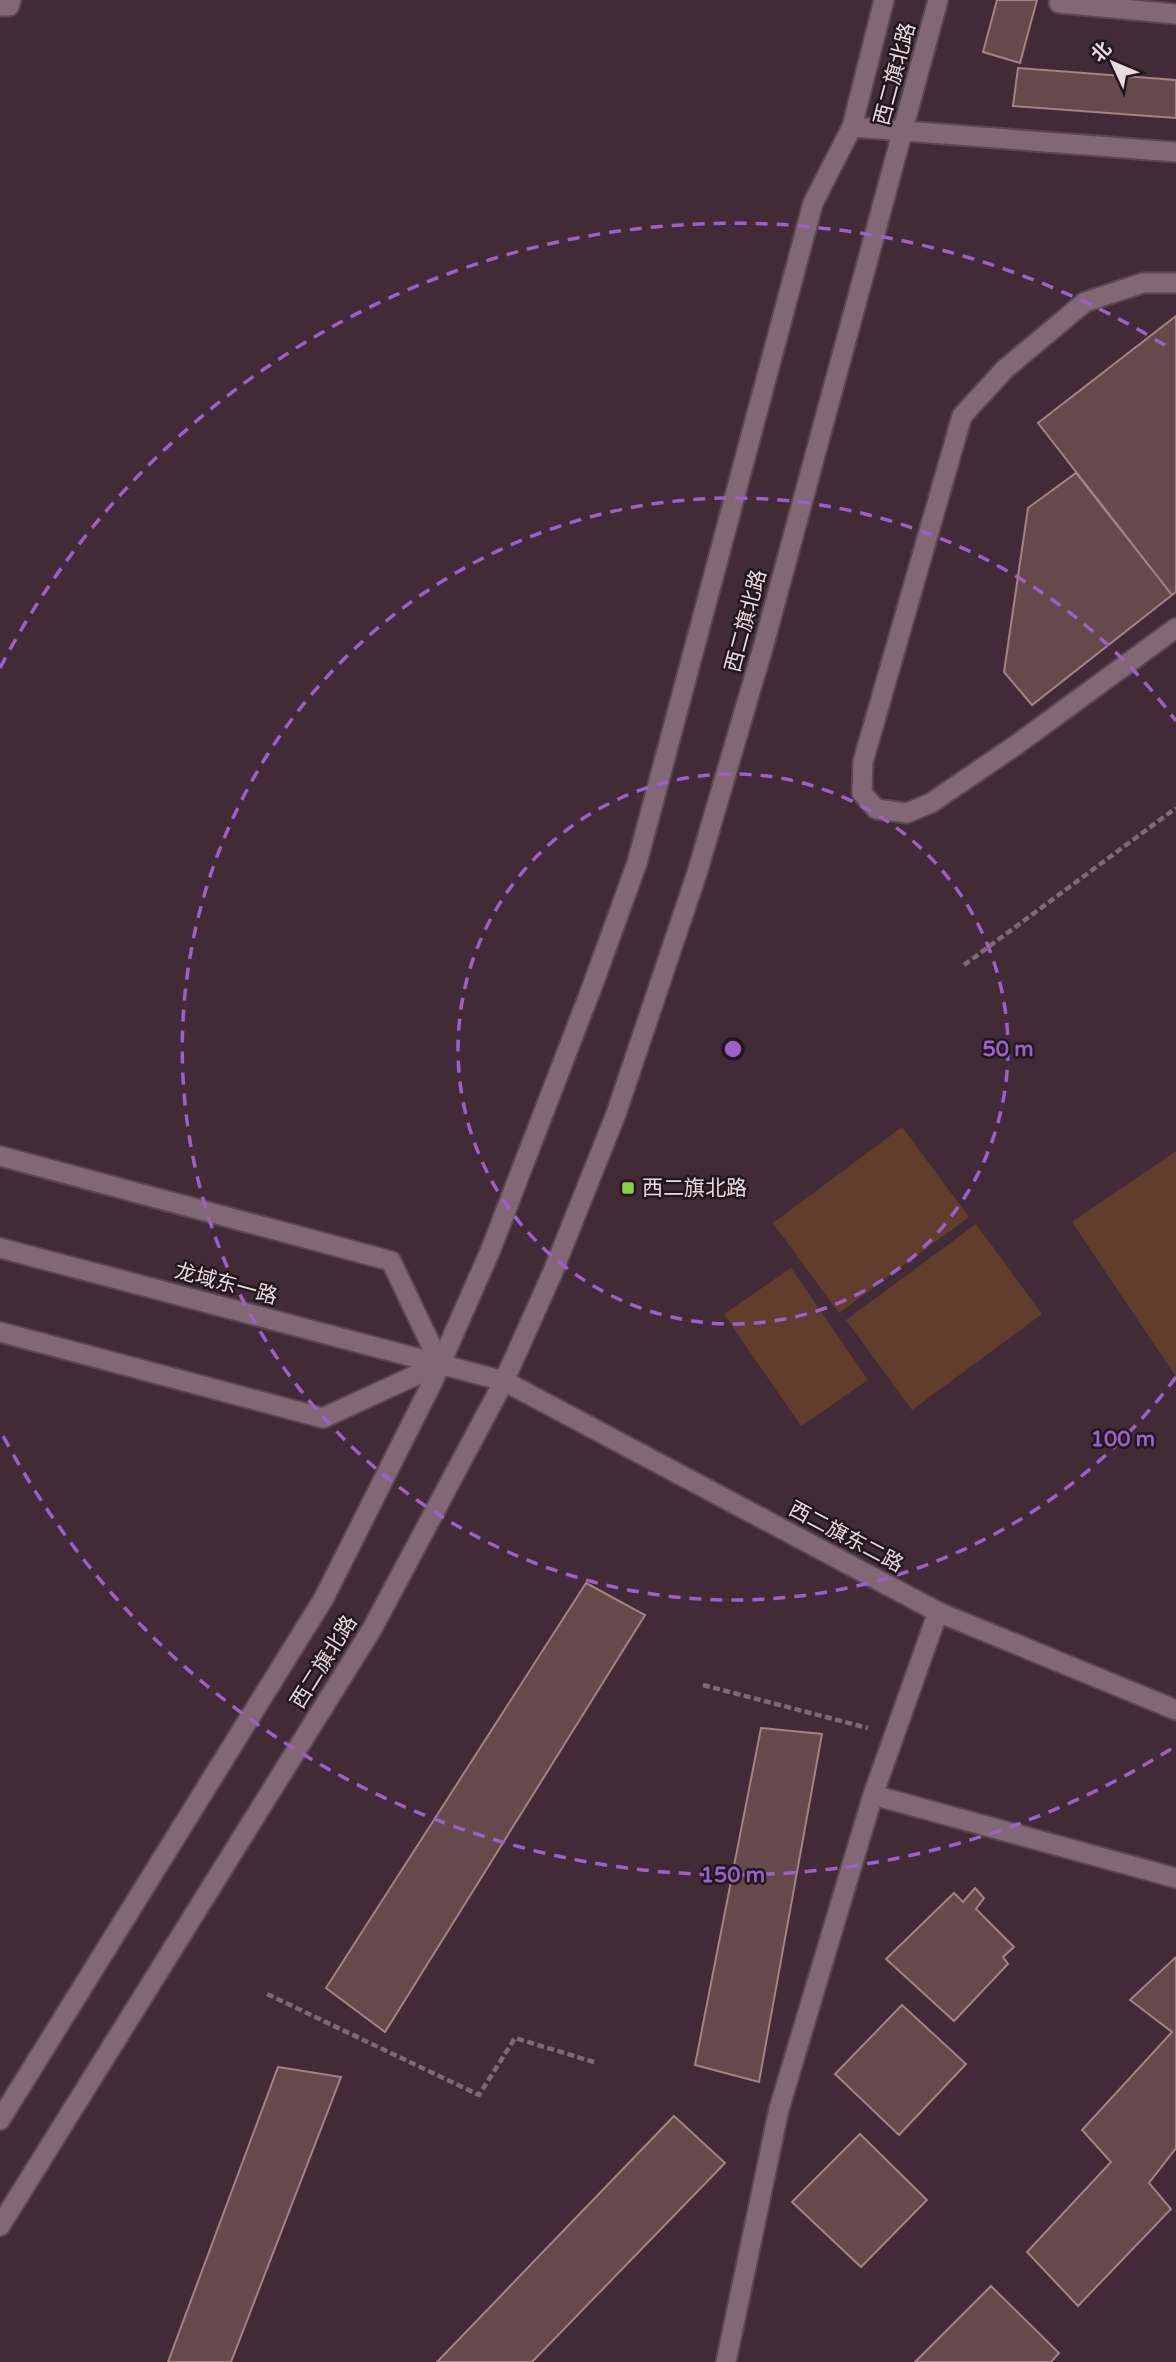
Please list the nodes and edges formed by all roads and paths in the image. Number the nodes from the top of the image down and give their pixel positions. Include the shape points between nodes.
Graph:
1 (11, 0) edge
2 (884, 0) edge
3 (938, 0) edge
4 (1060, 0) edge
5 (0, 6) edge
6 (1176, 15) edge
7 (852, 127) junction
8 (903, 131) junction
9 (1176, 152) edge
10 (1176, 283) edge
11 (1176, 628) edge
12 (1176, 808) edge
13 (964, 965) dead end
14 (0, 1156) edge
15 (0, 1248) edge
16 (0, 1332) edge
17 (440, 1364) junction
18 (504, 1381) junction
19 (938, 1612) junction
20 (703, 1685) dead end
21 (1176, 1710) edge
22 (894, 1734) junction
23 (873, 1795) junction
24 (1176, 1878) edge
25 (267, 1994) dead end
26 (597, 2063) dead end
27 (0, 2120) edge
28 (0, 2226) edge
29 (726, 2362) edge

1 - 5 main road via 9,6
2 - 7 main road, 西二旗北路
3 - 8 main road, 西二旗北路
4 - 6 main road
7 - 8 main road
7 - 17 main road, 西二旗北路 via 813,203 637,863 491,1249
8 - 9 main road
8 - 18 main road, 西二旗北路 via 697,873 616,1114
10 - 11 main road via 1143,283 1085,302 1005,369 962,416 863,762 862,793 876,809 907,813 931,803
12 - 13 path
14 - 17 main road via 391,1261
15 - 17 main road, 龙域东一路
16 - 17 main road via 323,1418
17 - 18 main road, 龙域东一路
17 - 27 main road, 西二旗北路 via 324,1598
18 - 19 main road, 西二旗东二路
18 - 28 main road, 西二旗北路 via 372,1629
19 - 21 main road, 西二旗东二路
19 - 22 main road
20 - 22 path
22 - 23 main road
23 - 24 main road
23 - 29 main road via 779,2109
25 - 26 path via 479,2095 514,2038

